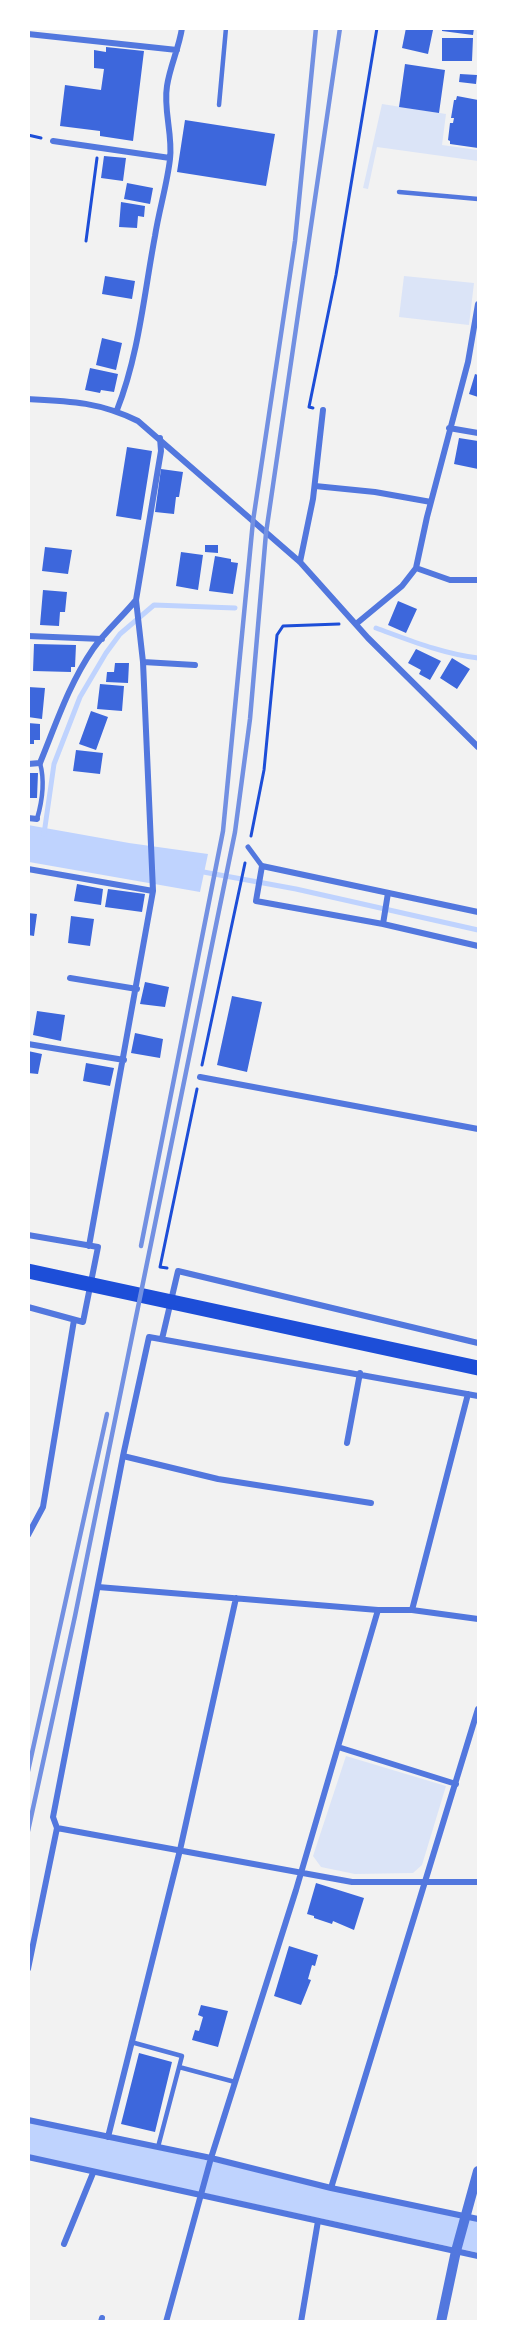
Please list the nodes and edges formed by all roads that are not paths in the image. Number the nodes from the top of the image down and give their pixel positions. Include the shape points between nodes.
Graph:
1 (182, 28) edge
2 (226, 28) edge
3 (28, 34) edge
4 (177, 50) junction
5 (219, 105) dead end
6 (53, 141) dead end
7 (171, 158) junction
8 (399, 192) dead end
9 (478, 199) edge
10 (478, 304) edge
11 (28, 399) edge
12 (117, 410) junction
13 (323, 410) road end
14 (449, 428) junction
15 (478, 433) edge
16 (160, 438) junction
17 (315, 486) junction
18 (431, 502) junction
19 (300, 562) junction
20 (416, 568) junction
21 (478, 580) edge
22 (136, 600) junction
23 (356, 624) junction
24 (28, 636) edge
25 (102, 639) junction
26 (143, 662) junction
27 (195, 665) dead end
28 (478, 747) edge
29 (40, 763) junction
30 (28, 764) edge
31 (28, 818) edge
32 (37, 819) joint
33 (248, 848) road end
34 (262, 866) junction
35 (28, 869) edge
36 (153, 889) junction
37 (388, 893) junction
38 (478, 912) edge
39 (383, 924) junction
40 (478, 946) edge
41 (70, 978) dead end
42 (137, 989) junction
43 (28, 1044) edge
44 (124, 1060) junction
45 (200, 1077) road end
46 (478, 1129) edge
47 (28, 1235) edge
48 (90, 1246) junction
49 (28, 1271) edge
50 (28, 1307) edge
51 (74, 1320) junction
52 (162, 1339) junction
53 (478, 1343) edge
54 (478, 1368) edge
55 (360, 1373) junction
56 (468, 1394) junction
57 (478, 1396) edge
58 (347, 1443) dead end
59 (123, 1456) junction
60 (371, 1503) dead end
61 (28, 1535) edge
62 (98, 1587) junction
63 (236, 1599) junction
64 (378, 1610) junction
65 (412, 1610) junction
66 (478, 1619) edge
67 (478, 1709) edge
68 (338, 1747) junction
69 (456, 1784) junction
70 (57, 1828) junction
71 (180, 1850) junction
72 (302, 1872) junction
73 (426, 1880) junction
74 (478, 1882) edge
75 (28, 1970) edge
76 (130, 2042) junction
77 (179, 2067) junction
78 (235, 2082) junction
79 (28, 2120) edge
80 (108, 2137) junction
81 (158, 2147) junction
82 (28, 2157) edge
83 (211, 2158) junction
84 (478, 2171) edge
85 (93, 2173) junction
86 (331, 2188) junction
87 (201, 2196) junction
88 (465, 2216) junction
89 (478, 2219) edge
90 (318, 2221) junction
91 (64, 2244) dead end
92 (456, 2251) junction
93 (478, 2256) edge
94 (166, 2322) edge
95 (301, 2322) edge
96 (441, 2322) edge

1 - 4 street
2 - 5 lane
3 - 4 street
4 - 7 street via 166,88
6 - 7 street
7 - 12 street via 143,314 130,374
8 - 9 lane
10 - 14 street via 468,362
11 - 12 street
12 - 16 street
13 - 17 street
14 - 15 street
14 - 18 street
16 - 19 street
16 - 22 street
17 - 18 street
17 - 19 street
18 - 20 street
19 - 23 street
20 - 21 street via 450,580
20 - 23 street via 402,586
22 - 25 street
22 - 26 street
23 - 28 street
24 - 25 street
25 - 29 street via 78,675
26 - 27 street
26 - 36 street
29 - 30 street
29 - 32 lane via 41,806
31 - 32 street
33 - 34 street
34 - 37 street
34 - 39 street via 256,901
35 - 36 street
36 - 42 street
37 - 38 street
37 - 39 street
39 - 40 street
41 - 42 street
42 - 44 street
43 - 44 street
44 - 48 street
45 - 46 street
47 - 48 street
48 - 51 street via 98,1246 83,1322
49 - 54 highway
50 - 51 street
51 - 61 street via 43,1507
52 - 53 street via 178,1271
52 - 55 street
52 - 59 street via 149,1337
55 - 56 street
55 - 58 street
56 - 57 street
56 - 65 street
59 - 60 street via 218,1479
59 - 62 street
62 - 63 street
62 - 70 street via 53,1817
63 - 64 street
63 - 71 street
64 - 65 street
64 - 68 street
65 - 66 street
67 - 69 street
68 - 69 street
68 - 72 street
69 - 73 street
70 - 71 street
70 - 75 street
71 - 72 street
71 - 76 street
72 - 73 street via 352,1882
72 - 78 street
73 - 74 street
73 - 86 street
76 - 77 lane via 182,2056
76 - 80 street
77 - 78 lane
77 - 81 lane
78 - 83 street
79 - 80 street
80 - 81 street
81 - 83 street
82 - 85 street
83 - 86 street
83 - 87 street
84 - 88 street
85 - 87 street
85 - 91 street
86 - 88 street
87 - 90 street
87 - 94 street
88 - 89 street
88 - 92 street
90 - 92 street
90 - 95 street
92 - 93 street
92 - 96 street

